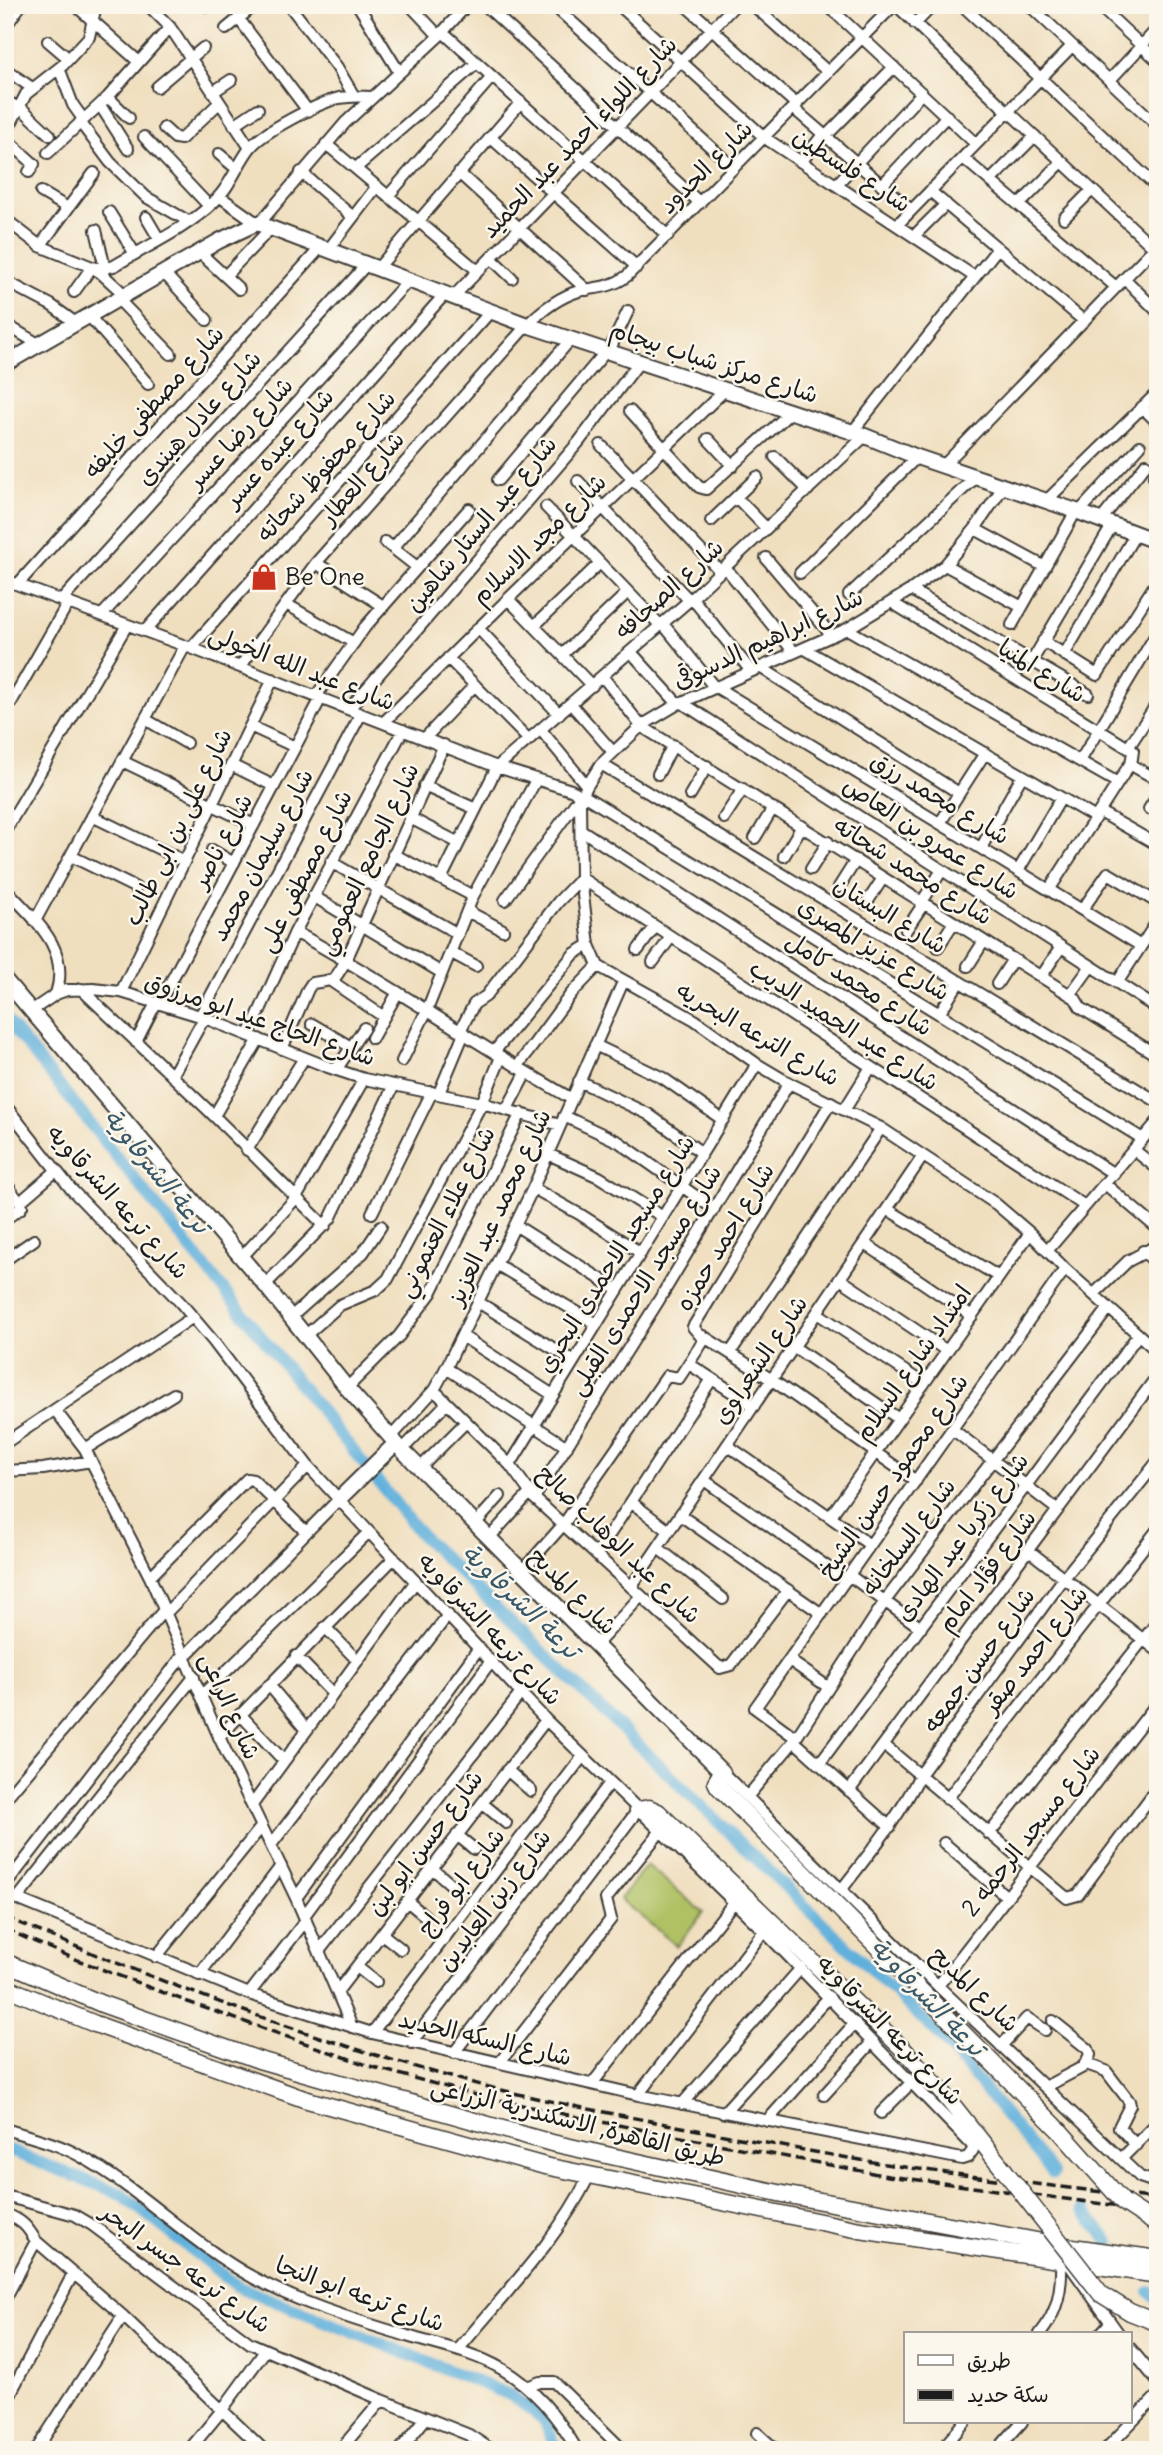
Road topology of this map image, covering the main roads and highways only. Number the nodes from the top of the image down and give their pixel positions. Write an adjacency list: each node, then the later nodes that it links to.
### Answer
1 (5, 364): 2 (main road, شارع مركز شباب بيجام)
2 (1148, 538)
3 (5, 980): 4 (main road, شارع المديح)
4 (396, 1443): 5 (main road); 6 (main road, شارع المديح)
5 (343, 1495)
6 (722, 1772): 10 (highway, bridge)
7 (638, 1810): 13 (highway, bridge)
8 (5, 1962): 11 (highway, طريق القاهرة, الاسكندرية الزراعى)
9 (5, 1987): 12 (highway, طريق القاهرة, الاسكندرية الزراعى)
10 (1158, 2225)
11 (1158, 2259)
12 (1158, 2274)
13 (1158, 2323)

